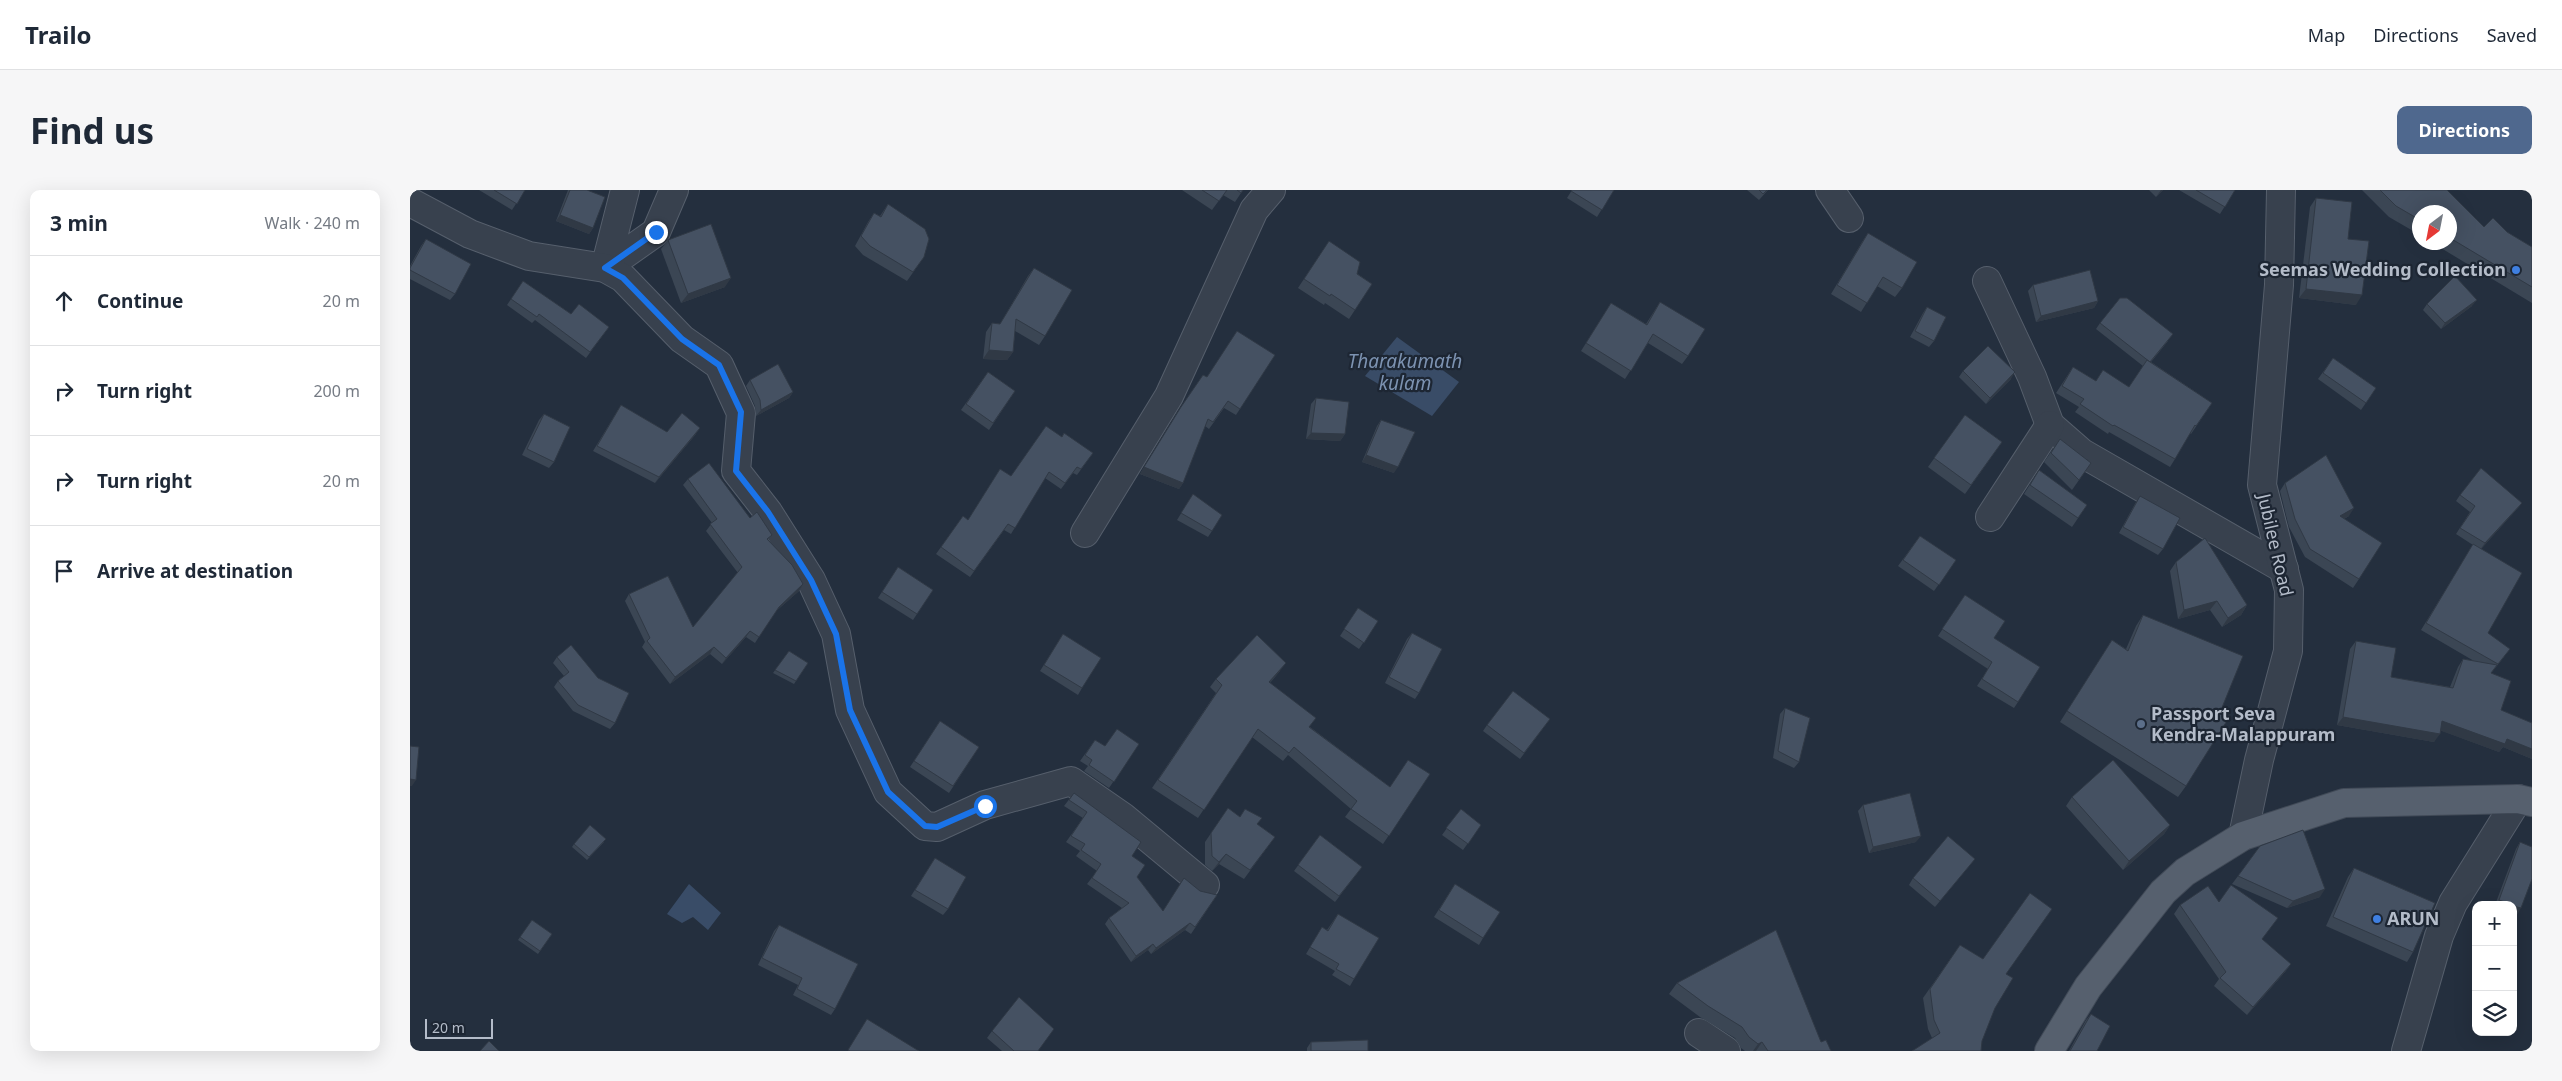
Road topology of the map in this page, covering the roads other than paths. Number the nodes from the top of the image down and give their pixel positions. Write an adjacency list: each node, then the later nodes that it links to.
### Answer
1 (625, 190): 8 (street)
2 (674, 190): 8 (street)
3 (1271, 190): 12 (street)
4 (1830, 190): 7 (street)
5 (2282, 190): 13 (street, Jubilee Road)
6 (410, 202): 8 (street)
7 (1849, 218)
8 (605, 268): 16 (street)
9 (1987, 280): 10 (street)
10 (2050, 425): 11 (street); 13 (street)
11 (1990, 517)
12 (1085, 533)
13 (2284, 569): 15 (street, Jubilee Road)
14 (2525, 800): 15 (main road); 20 (street)
15 (2243, 836): 19 (main road)
16 (1205, 885)
17 (1699, 1033): 18 (street)
18 (1726, 1051)
19 (2050, 1051)
20 (2406, 1051)

